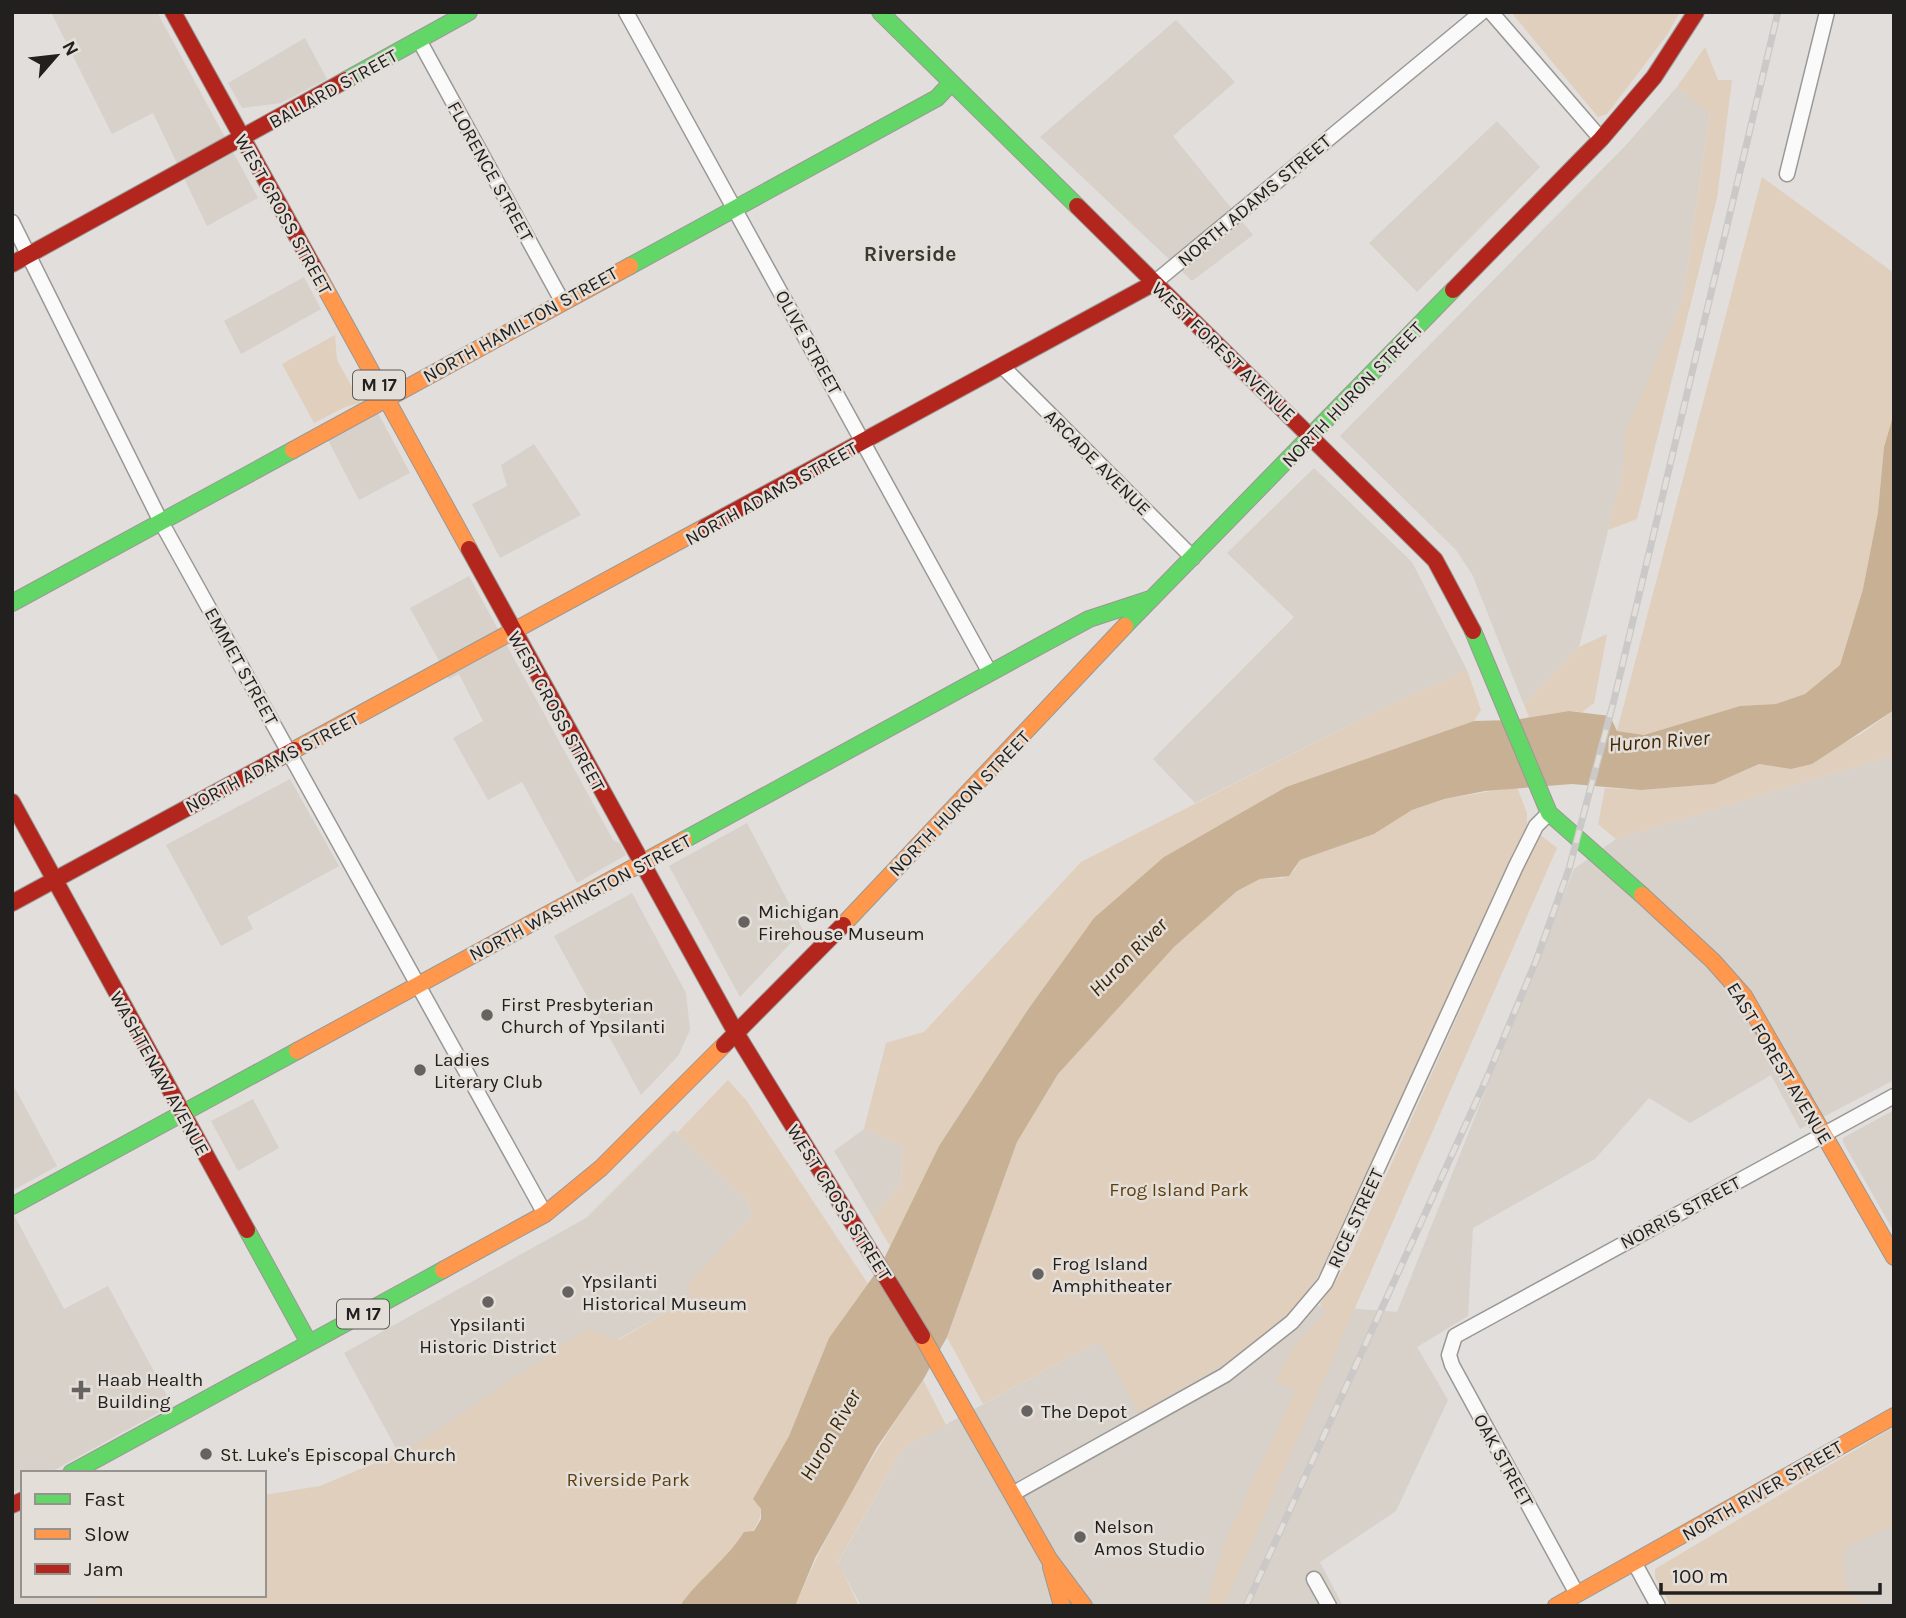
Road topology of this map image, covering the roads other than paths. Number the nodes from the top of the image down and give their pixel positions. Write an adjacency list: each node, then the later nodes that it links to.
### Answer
1 (173, 12): 11 (main road, WEST CROSS STREET / M 17)
2 (469, 12): 9 (main road, BALLARD STREET)
3 (626, 12): 14 (street, OLIVE STREET)
4 (880, 12): 10 (main road, WEST FOREST AVENUE)
5 (1482, 12): 18 (street, NORTH ADAMS STREET)
6 (1491, 12): 12 (street)
7 (1696, 12): 12 (main road, NORTH HURON STREET)
8 (1827, 12): 13 (street)
9 (419, 40): 11 (main road, BALLARD STREET); 19 (street, FLORENCE STREET)
10 (951, 83): 14 (main road, NORTH HAMILTON STREET); 18 (main road, WEST FOREST AVENUE)
11 (242, 138): 16 (main road, BALLARD STREET); 21 (main road, WEST CROSS STREET / M 17)
12 (1601, 139): 22 (main road, NORTH HURON STREET)
13 (1787, 174)
14 (734, 208): 19 (main road, NORTH HAMILTON STREET); 23 (street, OLIVE STREET)
15 (12, 222): 16 (street, EMMET STREET)
16 (28, 256): 17 (main road, BALLARD STREET); 24 (street, EMMET STREET)
17 (12, 264)
18 (1154, 283): 20 (main road, NORTH ADAMS STREET); 22 (main road, WEST FOREST AVENUE)
19 (562, 301): 21 (main road, NORTH HAMILTON STREET)
20 (1003, 367): 23 (main road, NORTH ADAMS STREET); 25 (street, ARCADE AVENUE)
21 (386, 398): 24 (main road, NORTH HAMILTON STREET); 28 (main road, WEST CROSS STREET / M 17)
22 (1310, 436): 25 (main road, NORTH HURON STREET); 32 (main road, WEST FOREST AVENUE)
23 (864, 442): 28 (main road, NORTH ADAMS STREET); 29 (street, OLIVE STREET)
24 (160, 520): 27 (main road, NORTH HAMILTON STREET); 30 (street, EMMET STREET)
25 (1193, 558): 26 (main road, NORTH HURON STREET)
26 (1151, 598): 29 (main road, NORTH WASHINGTON STREET); 37 (main road, NORTH HURON STREET)
27 (12, 603)
28 (514, 632): 30 (main road, NORTH ADAMS STREET); 33 (main road, WEST CROSS STREET / M 17)
29 (990, 673): 33 (main road, NORTH WASHINGTON STREET)
30 (290, 752): 34 (main road, NORTH ADAMS STREET); 36 (street, EMMET STREET)
31 (12, 803): 34 (main road, WASHTENAW AVENUE)
32 (1548, 809): 40 (main road, EAST FOREST AVENUE); 48 (street, RICE STREET)
33 (641, 864): 36 (main road, NORTH WASHINGTON STREET); 37 (main road, WEST CROSS STREET / M 17)
34 (55, 880): 35 (main road, NORTH ADAMS STREET); 39 (main road, WASHTENAW AVENUE)
35 (12, 903)
36 (418, 985): 39 (main road, NORTH WASHINGTON STREET); 42 (street, EMMET STREET)
37 (736, 1033): 42 (main road, NORTH HURON STREET / M 17); 48 (main road, WEST CROSS STREET)
38 (1894, 1096): 40 (street, NORRIS STREET)
39 (183, 1113): 41 (main road, NORTH WASHINGTON STREET); 45 (main road, WASHTENAW AVENUE)
40 (1824, 1135): 43 (main road, EAST FOREST AVENUE); 44 (street, NORRIS STREET)
41 (12, 1206)
42 (545, 1214): 45 (main road, NORTH HURON STREET / M 17)
43 (1894, 1257)
44 (1466, 1327): 52 (street, OAK STREET)
45 (309, 1343): 47 (main road, NORTH HURON STREET / M 17)
46 (1894, 1416): 50 (main road, NORTH RIVER STREET)
47 (75, 1471)
48 (1014, 1493): 49 (main road, WEST CROSS STREET)
49 (1049, 1559): 53 (main road); 54 (main road)
50 (1634, 1562): 52 (main road, NORTH RIVER STREET); 57 (street)
51 (1314, 1579): 55 (street)
52 (1577, 1594): 56 (main road, NORTH RIVER STREET)
53 (1062, 1606)
54 (1084, 1606)
55 (1329, 1606)
56 (1556, 1606)
57 (1658, 1606)

